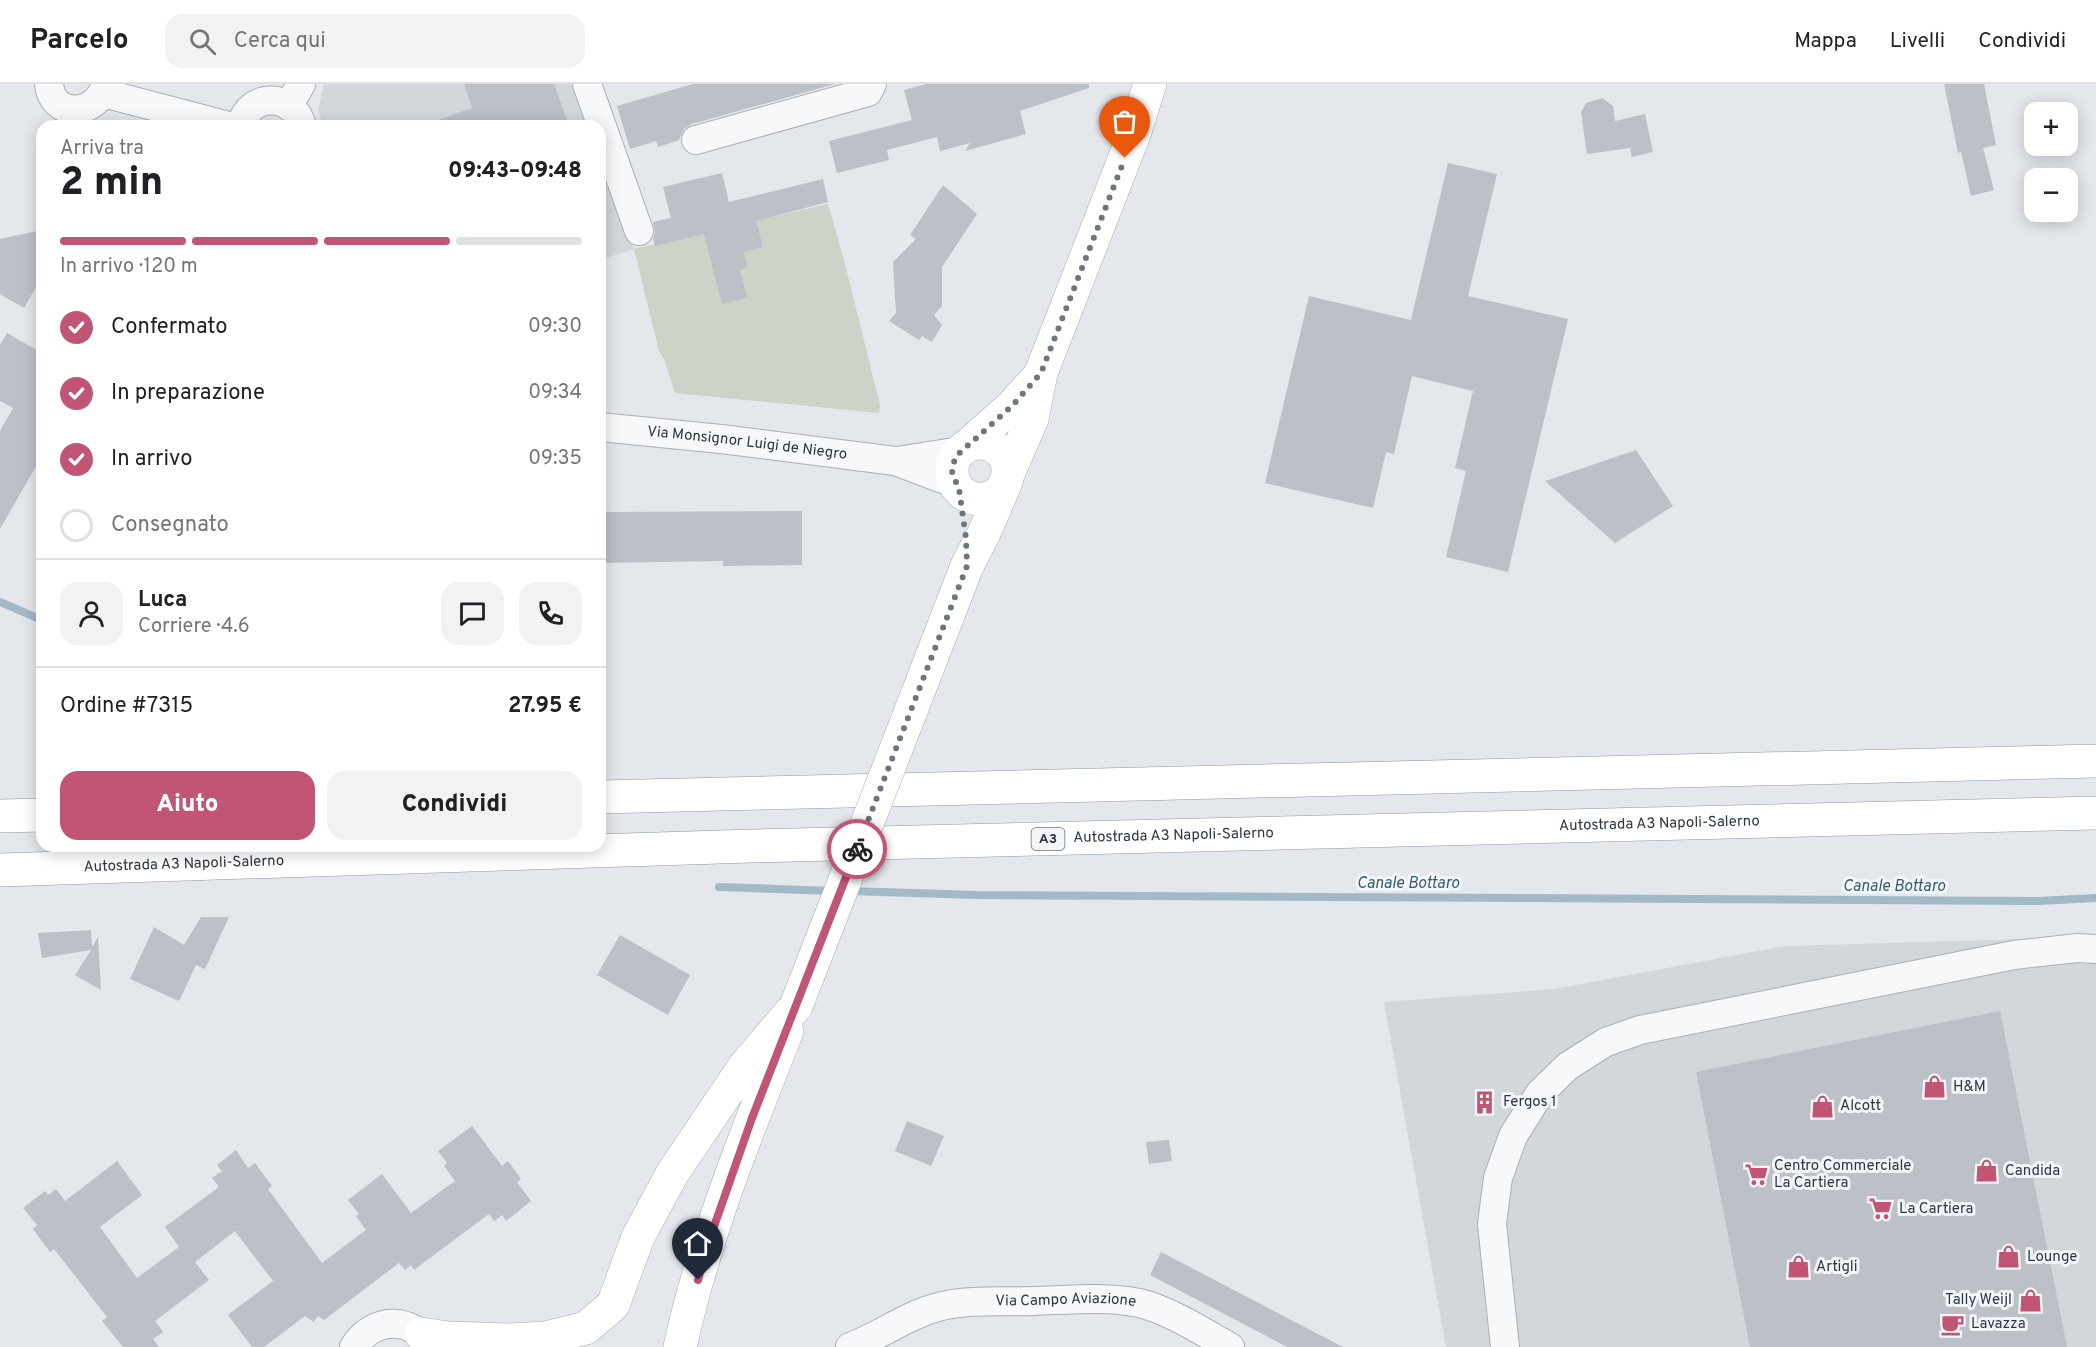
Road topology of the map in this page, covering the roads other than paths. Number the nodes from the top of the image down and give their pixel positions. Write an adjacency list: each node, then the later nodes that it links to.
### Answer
1 (49, 84): 5 (street)
2 (587, 84): 9 (street)
3 (872, 84): 11 (street)
4 (1150, 84): 13 (main road)
5 (104, 88): 7 (street)
6 (297, 105): 8 (street)
7 (209, 120)
8 (244, 120)
9 (600, 120)
10 (606, 138): 12 (street)
11 (696, 140)
12 (639, 231)
13 (1041, 373): 15 (main road); 17 (main road)
14 (606, 428): 16 (street, Via Monsignor Luigi de Niegro)
15 (964, 448): 16 (street); 17 (main road); 18 (main road)
16 (895, 461): 18 (street)
17 (1007, 478): 18 (main road); 19 (main road)
18 (957, 487): 19 (main road)
19 (967, 566): 29 (main road, bridge)
20 (2096, 761): 21 (main road)
21 (606, 797)
22 (2096, 813): 25 (main road, Autostrada A3 Napoli-Salerno / A3)
23 (36, 815): 24 (main road)
24 (0, 816)
25 (606, 851)
26 (564, 852): 27 (main road, Autostrada A3 Napoli-Salerno / A3)
27 (0, 870)
28 (2096, 949): 36 (street)
29 (796, 1006): 31 (main road); 33 (main road)
30 (892, 1337): 34 (street, Via Campo Aviazione); 35 (street, Via Campo Aviazione)
31 (426, 1341): 32 (street)
32 (352, 1344)
33 (681, 1345)
34 (850, 1347)
35 (1230, 1347)
36 (1505, 1347)

